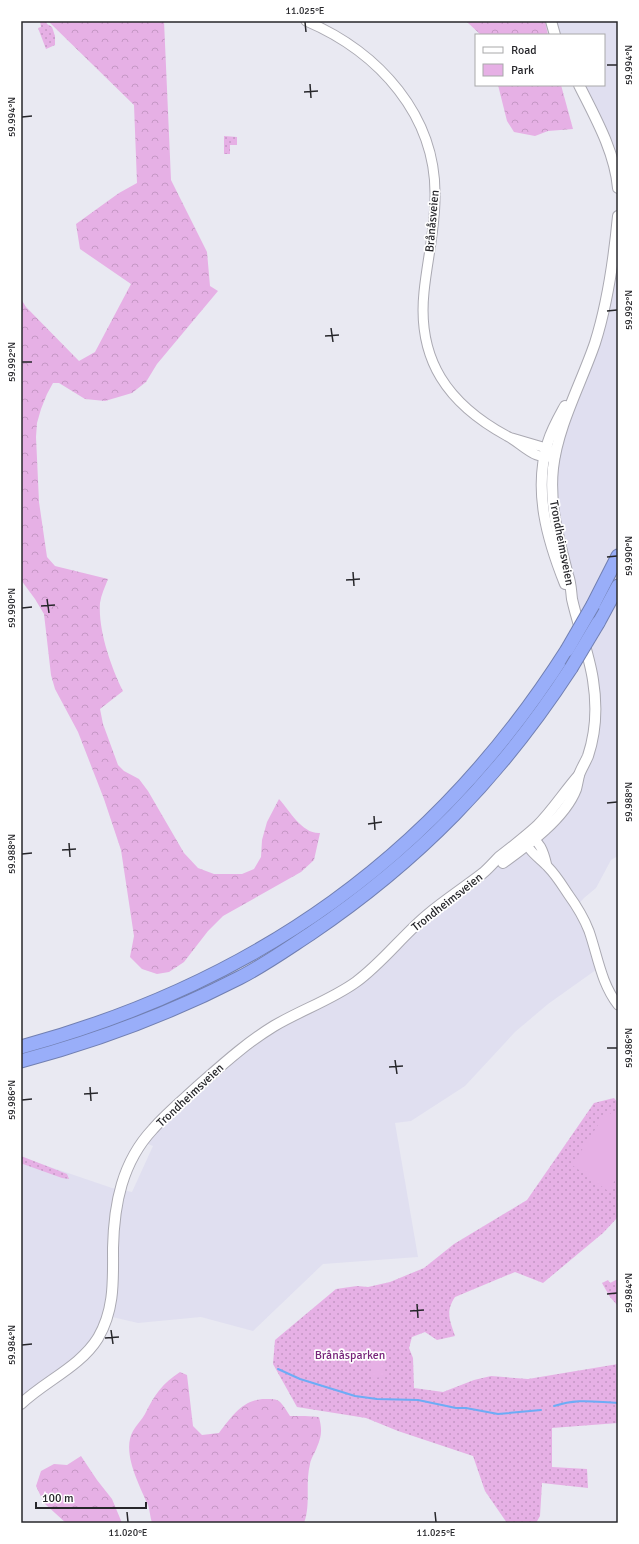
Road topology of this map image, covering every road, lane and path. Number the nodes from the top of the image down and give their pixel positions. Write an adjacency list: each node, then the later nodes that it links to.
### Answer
1 (306, 21): 8 (street, Brånåsveien)
2 (551, 21): 3 (main road)
3 (555, 34)
4 (579, 86): 5 (main road)
5 (618, 188)
6 (618, 216): 7 (main road, Trondheimsveien)
7 (574, 395): 8 (main road, Trondheimsveien); 9 (main road, Trondheimsveien)
8 (545, 453): 9 (street, Brånåsveien); 12 (main road, Trondheimsveien)
9 (555, 456): 12 (main road, Trondheimsveien)
10 (618, 556): 15 (highway, bridge)
11 (618, 586): 16 (highway, bridge)
12 (572, 599): 13 (main road, Trondheimsveien)
13 (529, 840): 14 (street); 17 (main road, Trondheimsveien)
14 (618, 1005)
15 (21, 1047)
16 (21, 1061)
17 (21, 1404)

